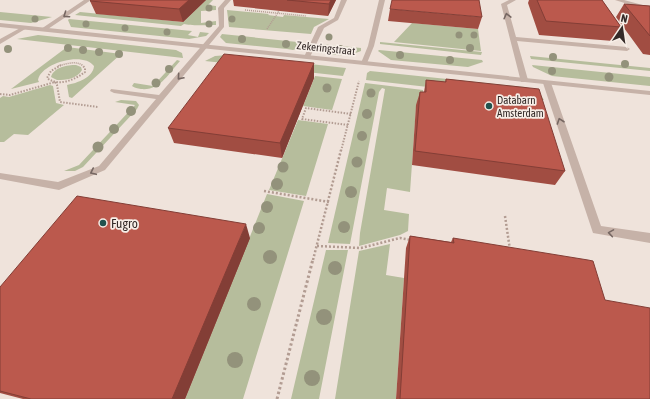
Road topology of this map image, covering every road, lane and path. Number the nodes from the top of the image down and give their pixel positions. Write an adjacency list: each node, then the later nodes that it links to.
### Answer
1 (88, 0): 14 (street, one-way to 14)
2 (228, 0): 7 (street)
3 (344, 0): 10 (street)
4 (382, 0): 20 (street)
5 (513, 0): 15 (street, one-way to 5)
6 (618, 0): 8 (street)
7 (221, 8): 9 (path); 17 (street)
8 (650, 9)
9 (278, 12): 10 (path); 13 (path)
10 (336, 18): 19 (street)
11 (0, 25): 12 (street, Zekeringstraat)
12 (24, 28): 14 (street, Zekeringstraat); 16 (street)
13 (267, 29)
14 (43, 30): 17 (street, Zekeringstraat)
15 (513, 39): 18 (street); 21 (street)
16 (0, 42)
17 (205, 46): 19 (street, Zekeringstraat); 27 (street, one-way to 27)
18 (627, 49)
19 (307, 57): 20 (street, Zekeringstraat)
20 (364, 63): 21 (street, Zekeringstraat); 29 (path)
21 (524, 80): 23 (street, Zekeringstraat)
22 (54, 82): 22 (path); 26 (path); 28 (path)
23 (547, 83): 25 (street, Zekeringstraat); 35 (street, one-way to 23)
24 (114, 91): 27 (street)
25 (650, 93)
26 (0, 94)
27 (162, 98): 31 (street, one-way to 31)
28 (98, 107)
29 (351, 114): 30 (path); 30 (path)
30 (348, 125): 33 (path)
31 (0, 176)
32 (264, 191): 33 (path)
33 (329, 202): 37 (path)
34 (505, 216): 38 (path)
35 (650, 238)
36 (415, 240): 37 (path)
37 (317, 246): 39 (path)
38 (511, 256)
39 (277, 399)

